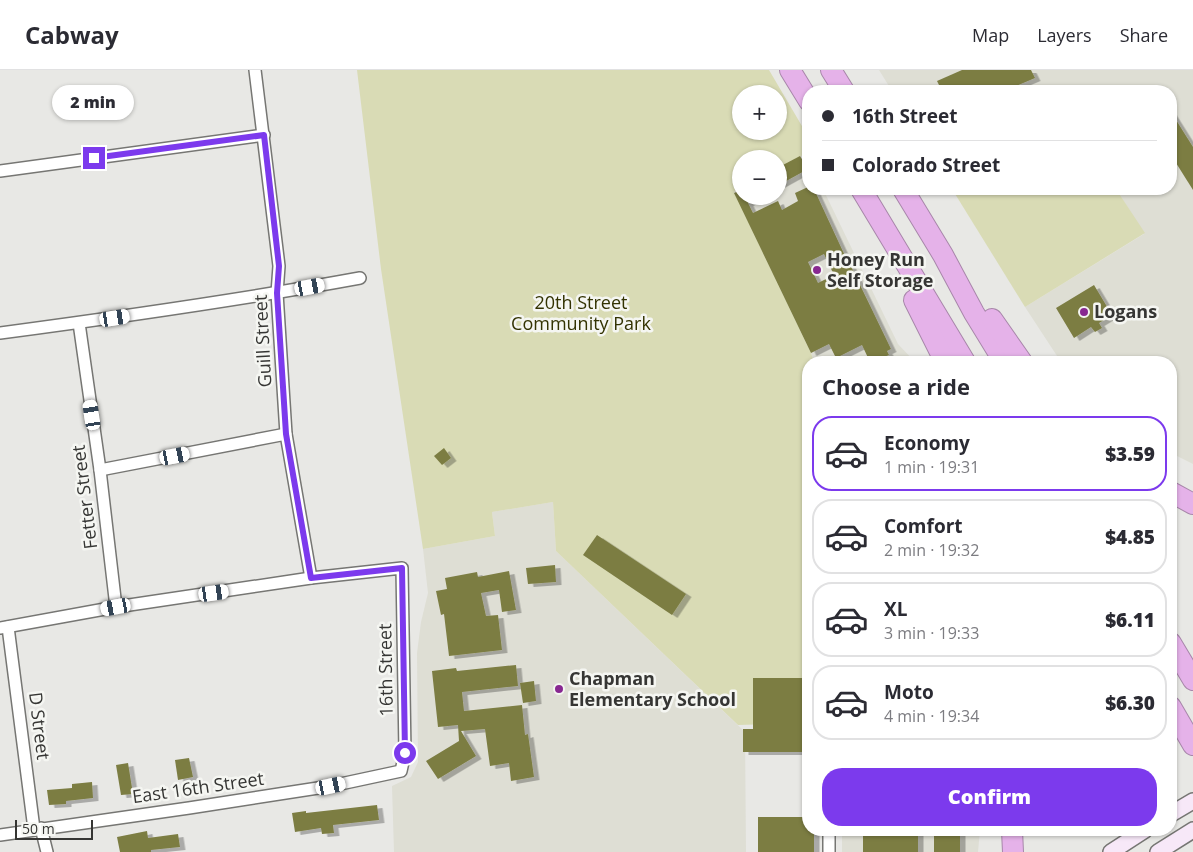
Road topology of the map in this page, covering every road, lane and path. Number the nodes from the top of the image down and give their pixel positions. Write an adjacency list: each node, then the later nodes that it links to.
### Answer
1 (255, 70): 6 (street, Guill Street)
2 (790, 70): 5 (highway)
3 (831, 70): 4 (highway)
4 (840, 85)
5 (802, 90)
6 (264, 135): 7 (street); 13 (street, Guill Street)
7 (0, 171)
8 (865, 195): 10 (highway)
9 (907, 195): 11 (highway)
10 (889, 236): 16 (highway); 17 (highway)
11 (943, 255): 18 (highway); 19 (highway)
12 (360, 278): 13 (street)
13 (277, 293): 14 (street); 20 (street, Guill Street)
14 (79, 323): 15 (street); 21 (street, Fetter Street)
15 (0, 333)
16 (942, 356)
17 (961, 356)
18 (1000, 356)
19 (1018, 356)
20 (286, 434): 21 (street); 24 (street, Guill Street)
21 (100, 470): 25 (street, Fetter Street)
22 (1177, 495): 23 (highway)
23 (1193, 504)
24 (311, 578): 25 (street); 31 (street, 16th Street)
25 (116, 607): 26 (street)
26 (4, 628): 34 (street, D Street)
27 (1177, 653): 28 (highway)
28 (1193, 680)
29 (1177, 717): 30 (highway)
30 (1193, 745)
31 (401, 771): 34 (street, East 16th Street)
32 (1191, 802): 33 (street)
33 (1177, 810)
34 (38, 829): 36 (street, East 16th Street); 40 (street, D Street)
35 (1193, 830): 44 (street)
36 (0, 835)
37 (829, 836): 41 (street)
38 (1012, 836): 42 (highway)
39 (1136, 836): 43 (street)
40 (46, 852)
41 (829, 852)
42 (1012, 852)
43 (1111, 852)
44 (1158, 852)

